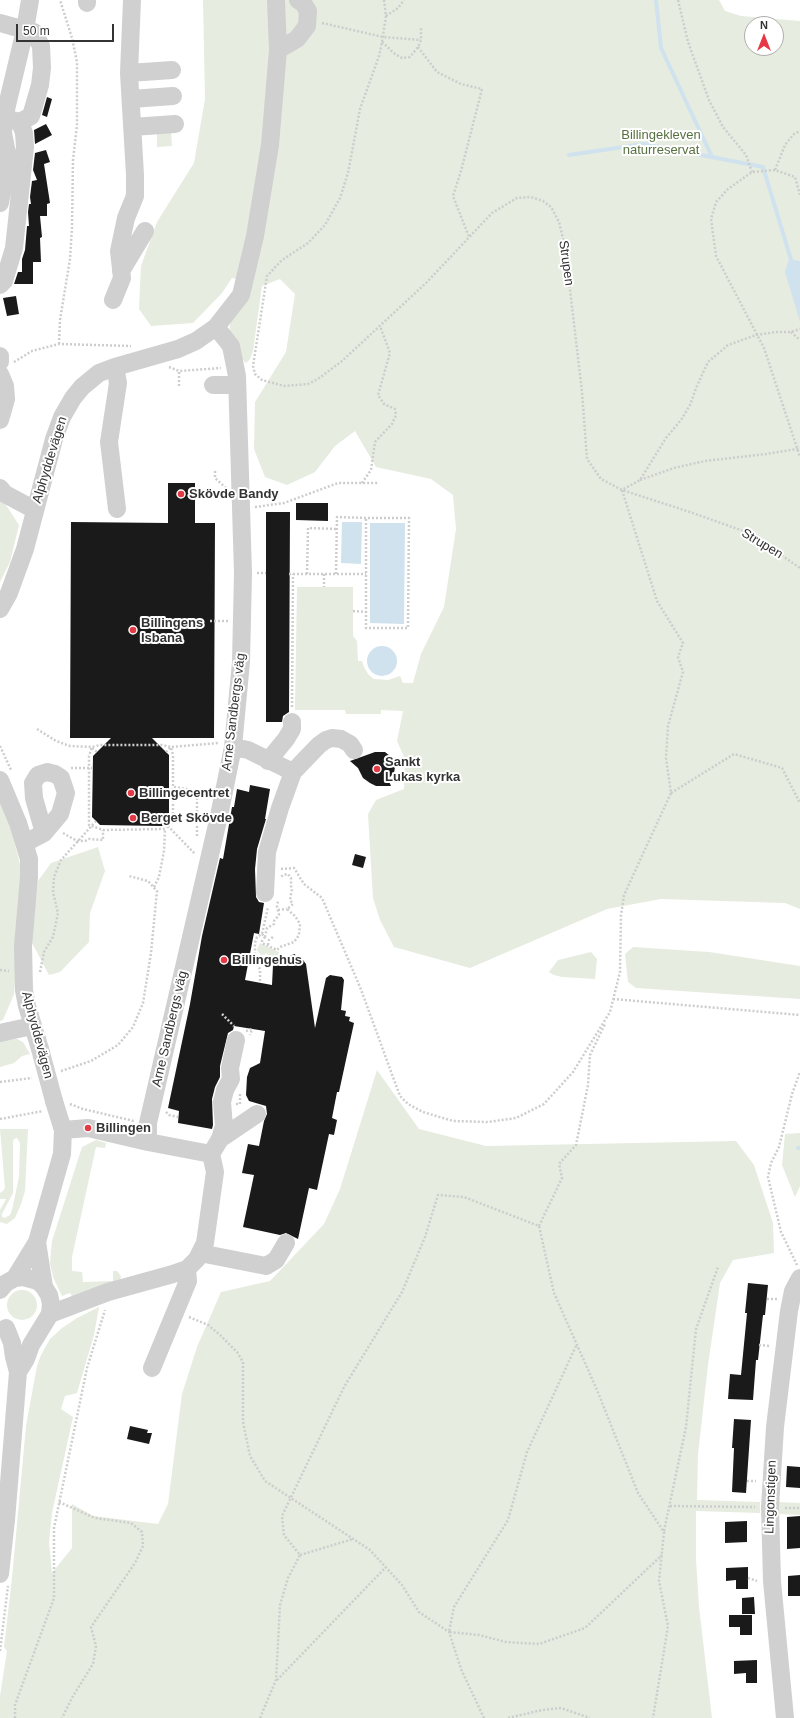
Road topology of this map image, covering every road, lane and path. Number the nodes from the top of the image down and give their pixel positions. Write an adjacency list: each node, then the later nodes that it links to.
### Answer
1 (30, 0): 13 (street)
2 (60, 0): 42 (path)
3 (132, 0): 20 (street)
4 (276, 0): 18 (street, Alphyddevägen)
5 (298, 0): 10 (street)
6 (384, 0): 9 (path)
7 (404, 0): 9 (path)
8 (678, 0): 28 (path)
9 (386, 16): 14 (path)
10 (308, 20): 14 (path); 18 (street)
11 (0, 23): 13 (street)
12 (421, 27): 15 (path)
13 (25, 30): 24 (street); 24 (street)
14 (383, 37): 15 (path); 16 (path)
15 (421, 40): 17 (path)
16 (382, 42): 17 (path); 46 (path)
17 (418, 47): 32 (path)
18 (278, 50): 37 (street, Alphyddevägen)
19 (172, 70): 20 (street)
20 (129, 73): 22 (street)
21 (173, 96): 22 (street)
22 (130, 99): 25 (street)
23 (175, 124): 25 (street)
24 (7, 126): 30 (street); 34 (street)
25 (132, 127): 33 (street)
26 (800, 131): 27 (path)
27 (775, 170): 28 (path); 29 (path)
28 (752, 172): 40 (path)
29 (800, 195)
30 (0, 203)
31 (145, 231): 33 (street)
32 (469, 237): 36 (path, Strupen); 60 (path, Strupen)
33 (121, 271): 35 (street)
34 (0, 285)
35 (113, 300)
36 (380, 326): 46 (path, Strupen); 57 (path)
37 (216, 327): 44 (street, Alphyddevägen); 46 (street, Arne Sandbergs väg)
38 (800, 329): 39 (path)
39 (791, 332): 40 (path); 41 (path)
40 (756, 335): 53 (path); 56 (path)
41 (800, 340)
42 (59, 344): 43 (path); 45 (path)
43 (133, 346)
44 (158, 355): 47 (street, Alphyddevägen); 48 (path)
45 (3, 364): 52 (street)
46 (245, 366): 48 (path); 51 (street, Arne Sandbergs väg)
47 (115, 367): 63 (street); 64 (street, Alphyddevägen)
48 (179, 371): 50 (path)
49 (213, 385): 51 (street)
50 (179, 386)
51 (237, 386): 62 (street, Arne Sandbergs väg)
52 (0, 420)
53 (799, 448): 54 (path); 56 (path)
54 (800, 457)
55 (215, 471): 61 (path)
56 (640, 480): 60 (path)
57 (362, 483): 58 (path); 62 (path)
58 (379, 483)
59 (0, 488): 64 (street)
60 (622, 490): 67 (path, Strupen); 92 (path)
61 (231, 492)
62 (241, 508): 80 (street, Arne Sandbergs väg)
63 (117, 509)
64 (35, 510): 73 (street, Alphyddevägen)
65 (366, 518): 66 (path); 71 (path); 75 (path)
66 (337, 529): 68 (path); 70 (path)
67 (800, 568)
68 (307, 574): 69 (path); 78 (path)
69 (324, 574): 70 (path); 72 (path)
70 (336, 574): 71 (path)
71 (366, 574): 75 (path)
72 (324, 587)
73 (0, 609)
74 (353, 611): 75 (path)
75 (366, 612)
76 (210, 621): 77 (path)
77 (230, 621)
78 (292, 722): 86 (street)
79 (37, 729): 81 (path)
80 (228, 745): 82 (path); 86 (street); 133 (street, Arne Sandbergs väg)
81 (92, 747): 82 (path); 84 (path); 99 (path)
82 (171, 747): 85 (path); 91 (path)
83 (354, 750): 89 (street)
84 (97, 752)
85 (166, 752)
86 (268, 760): 89 (street)
87 (63, 768): 88 (path)
88 (92, 768)
89 (293, 772): 110 (street)
90 (0, 780): 102 (street, Alphyddevägen)
91 (174, 787): 98 (path); 103 (path)
92 (671, 793): 93 (path); 119 (path)
93 (800, 804)
94 (96, 821): 96 (path)
95 (165, 822): 97 (path)
96 (93, 825): 97 (path); 101 (path)
97 (168, 826): 104 (path)
98 (165, 829): 99 (path); 109 (path)
99 (103, 830): 101 (path)
100 (44, 833): 102 (street)
101 (77, 841): 117 (path)
102 (25, 843): 123 (street, Alphyddevägen)
103 (197, 843)
104 (192, 850)
105 (198, 850): 106 (path)
106 (198, 857)
107 (279, 869): 120 (path)
108 (129, 876): 109 (path)
109 (154, 887): 127 (path)
110 (273, 890): 111 (path); 112 (path); 113 (path)
111 (287, 909): 112 (path); 116 (path)
112 (278, 910): 114 (path)
113 (262, 934): 114 (path); 118 (path)
114 (265, 937): 116 (path)
115 (273, 937): 116 (path)
116 (268, 945)
117 (40, 973)
118 (260, 981)
119 (613, 999): 120 (path); 122 (path)
120 (610, 1012): 138 (path)
121 (222, 1014): 125 (path)
122 (800, 1015)
123 (32, 1026): 124 (street); 130 (street, Alphyddevägen, bridge)
124 (0, 1033)
125 (236, 1034): 135 (street)
126 (800, 1072): 144 (path)
127 (53, 1073)
128 (38, 1077): 129 (path)
129 (0, 1082)
130 (56, 1105): 132 (path); 133 (path); 134 (street, Alphyddevägen)
131 (257, 1114): 135 (street)
132 (0, 1118)
133 (148, 1123): 136 (street, Arne Sandbergs väg)
134 (63, 1130): 136 (street); 139 (street, Alphyddevägen)
135 (220, 1139): 137 (street)
136 (148, 1142): 137 (street)
137 (211, 1154): 141 (street)
138 (540, 1226): 152 (path); 155 (path)
139 (37, 1242): 145 (street, Alphyddevägen); 146 (street, Alphyddevägen)
140 (286, 1243): 141 (street)
141 (200, 1253): 143 (street)
142 (718, 1267): 157 (path)
143 (187, 1268): 149 (street); 150 (street)
144 (799, 1273): 177 (street, Lingonstigen)
145 (16, 1278): 146 (street); 147 (street)
146 (44, 1286): 150 (street, Alphyddevägen)
147 (0, 1290)
148 (106, 1307): 156 (path)
149 (176, 1311): 153 (street); 155 (path)
150 (47, 1319): 151 (street); 154 (street)
151 (3, 1324): 154 (street)
152 (576, 1345): 161 (path); 167 (path)
153 (152, 1368)
154 (18, 1372): 166 (street)
155 (291, 1496): 162 (path); 163 (path)
156 (59, 1502): 170 (path); 171 (path)
157 (670, 1506): 158 (path); 161 (path)
158 (762, 1507)
159 (784, 1508): 160 (path)
160 (800, 1508)
161 (664, 1532): 164 (path)
162 (353, 1539): 163 (path); 165 (path)
163 (300, 1554): 169 (path)
164 (662, 1555): 167 (path); 176 (path)
165 (386, 1567): 167 (path); 169 (path)
166 (4, 1578): 168 (path)
167 (449, 1632): 173 (path)
168 (0, 1651)
169 (276, 1680): 172 (path)
170 (15, 1718)
171 (62, 1718)
172 (260, 1718)
173 (484, 1718)
174 (508, 1718): 175 (path)
175 (590, 1718)
176 (653, 1718)
177 (785, 1718)

